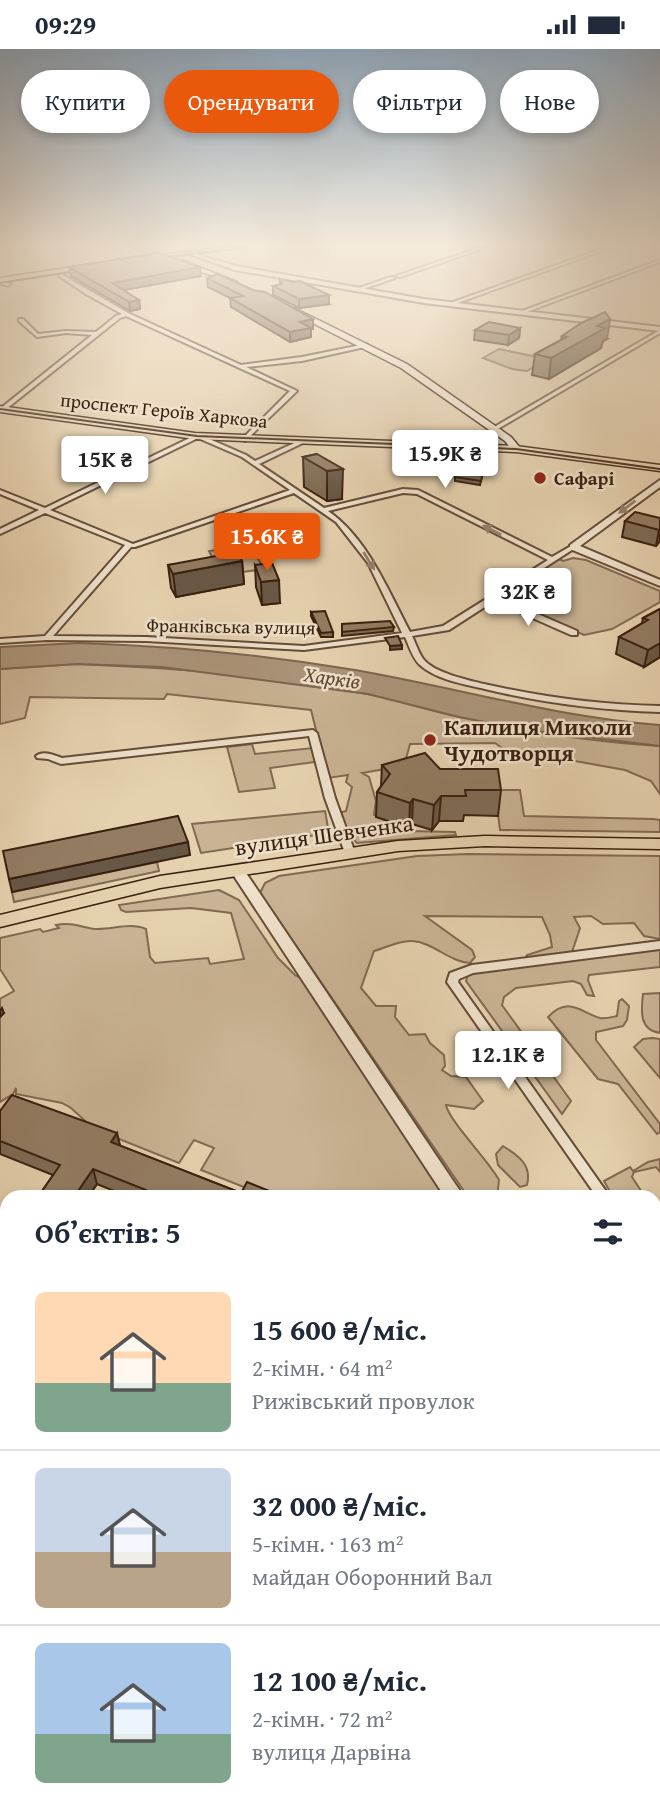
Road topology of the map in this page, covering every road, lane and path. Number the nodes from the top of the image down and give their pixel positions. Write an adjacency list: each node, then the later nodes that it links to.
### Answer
1 (31, 329): 6 (street)
2 (103, 329): 6 (street)
3 (160, 329): 8 (street)
4 (334, 329): 7 (main road)
5 (660, 330): 10 (street)
6 (98, 334): 9 (street)
7 (366, 345): 8 (street); 10 (main road)
8 (242, 366): 12 (street)
9 (3, 409): 11 (main road, проспект Героїв Харкова)
10 (494, 429): 14 (main road)
11 (198, 436): 12 (main road, проспект Героїв Харкова); 15 (street); 20 (street)
12 (245, 439): 13 (main road, проспект Героїв Харкова)
13 (303, 441): 14 (main road, проспект Героїв Харкова); 15 (street)
14 (516, 449): 16 (main road, проспект Героїв Харкова)
15 (254, 464): 18 (street)
16 (660, 468)
17 (660, 483): 24 (street, one-way to 24)
18 (294, 491): 21 (street); 23 (street)
19 (0, 492): 20 (street)
20 (45, 510): 22 (street); 23 (street)
21 (324, 510): 25 (street, one-way to 21); 29 (street, one-way to 29)
22 (0, 532)
23 (129, 545): 30 (street)
24 (573, 547): 25 (street, Франківська вулиця); 26 (street)
25 (553, 561): 27 (street, Франківська вулиця)
26 (660, 583)
27 (494, 598): 28 (street); 29 (street, Франківська вулиця)
28 (573, 632)
29 (405, 634): 30 (street, Франківська вулиця); 32 (street)
30 (47, 638): 31 (street, Франківська вулиця)
31 (0, 641)
32 (660, 709)
33 (40, 756): 35 (street)
34 (660, 844): 35 (main road, вулиця Шевченка)
35 (350, 853): 36 (main road, вулиця Шевченка)
36 (237, 870): 37 (main road, вулиця Шевченка); 39 (street)
37 (0, 921)
38 (660, 945): 40 (street)
39 (450, 1190)
40 (599, 1190)

